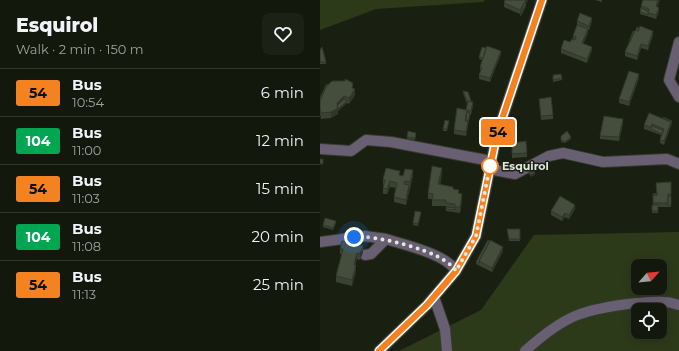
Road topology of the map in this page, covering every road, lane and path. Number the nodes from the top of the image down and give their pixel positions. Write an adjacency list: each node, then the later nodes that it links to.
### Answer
1 (542, 0): 6 (street)
2 (679, 42): 3 (street)
3 (679, 97)
4 (320, 149): 6 (street)
5 (679, 164): 6 (street)
6 (490, 165): 10 (street)
7 (386, 238): 8 (street); 9 (street); 10 (street)
8 (320, 242)
9 (365, 255)
10 (456, 271): 11 (street)
11 (434, 297): 13 (street); 14 (street)
12 (679, 305): 15 (street)
13 (379, 351)
14 (447, 351)
15 (525, 351)

